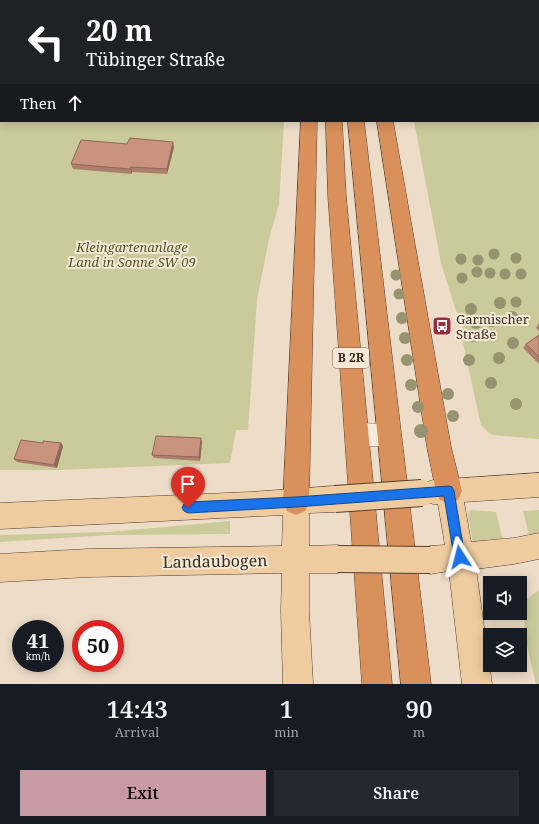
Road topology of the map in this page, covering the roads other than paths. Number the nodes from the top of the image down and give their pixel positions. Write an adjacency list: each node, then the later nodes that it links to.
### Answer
1 (309, 122): 9 (highway)
2 (334, 122): 5 (highway, B 2R)
3 (356, 122): 6 (highway, B 2R)
4 (385, 122): 8 (highway)
5 (358, 434): 6 (lane); 16 (highway, B 2R)
6 (389, 435): 17 (highway, B 2R)
7 (539, 485): 8 (main road)
8 (449, 491): 9 (main road, bridge); 12 (main road)
9 (296, 502): 10 (main road); 13 (main road)
10 (0, 516)
11 (539, 546): 12 (main road, Landaubogen)
12 (460, 557): 13 (main road, Landaubogen, bridge); 18 (main road)
13 (296, 559): 14 (main road, Landaubogen); 15 (main road)
14 (0, 568)
15 (298, 684)
16 (377, 684)
17 (416, 684)
18 (477, 684)

